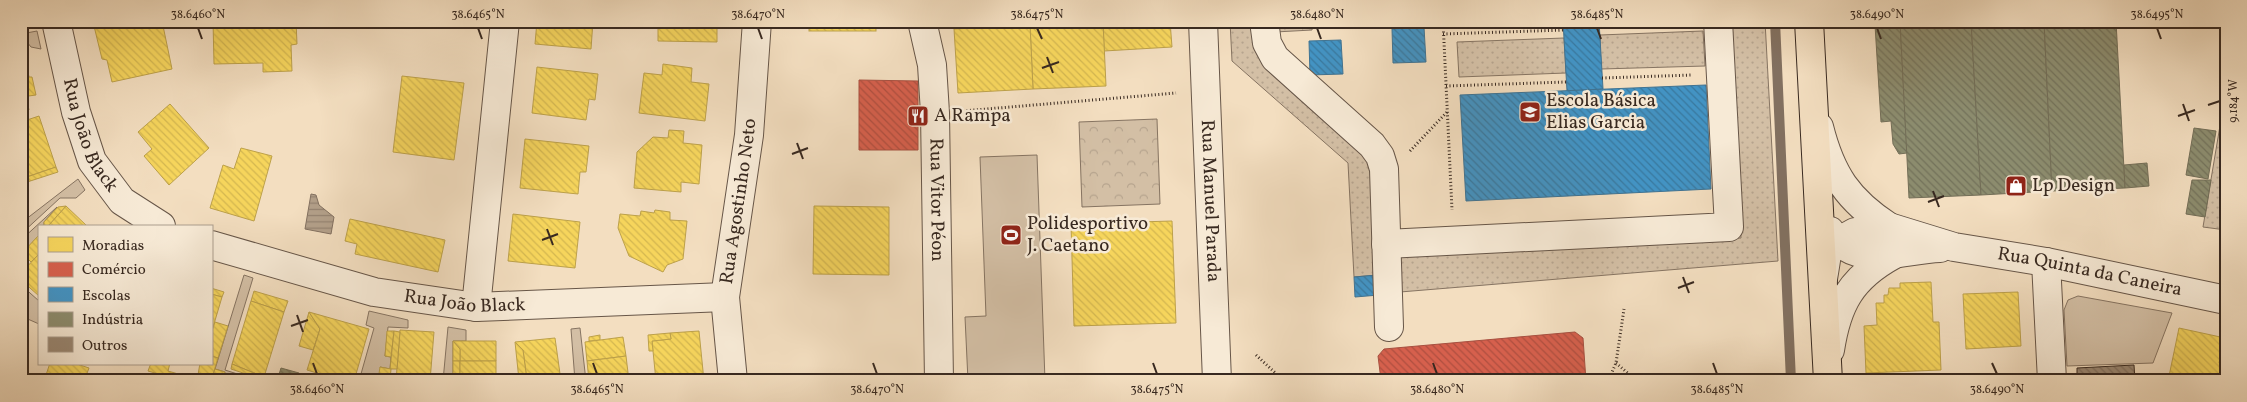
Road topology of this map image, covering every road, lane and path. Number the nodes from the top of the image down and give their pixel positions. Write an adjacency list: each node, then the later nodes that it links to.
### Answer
1 (56, 21): 23 (street, Rua João Black)
2 (505, 21): 35 (street)
3 (757, 21): 33 (street, Rua Agostinho Neto)
4 (922, 21): 42 (street, Rua Vitor Péon)
5 (1203, 21): 18 (street, Rua Manuel Parada)
6 (1264, 21): 21 (street)
7 (1443, 21): 12 (path)
8 (1809, 21): 15 (main road)
9 (1707, 22): 10 (path); 13 (street)
10 (1600, 27)
11 (1564, 30): 12 (path)
12 (1443, 34): 17 (path)
13 (1721, 74): 14 (path); 25 (street)
14 (1602, 78)
15 (1812, 81): 22 (main road); 24 (street, Rua Quinta da Caneira)
16 (1566, 82): 17 (path)
17 (1446, 86): 20 (path)
18 (1206, 90): 19 (path); 43 (street, Rua Manuel Parada)
19 (972, 110)
20 (1447, 111): 21 (path); 25 (path)
21 (1384, 179): 27 (street)
22 (1819, 195): 26 (street); 32 (main road)
23 (159, 225)
24 (1889, 227): 26 (street, Rua Quinta da Caneira); 29 (street, Rua Quinta da Caneira)
25 (1454, 241): 27 (street)
26 (1837, 242): 30 (street, Rua Quinta da Caneira); 32 (street)
27 (1386, 244): 37 (street)
28 (212, 245): 35 (street, Rua João Black)
29 (1954, 247): 30 (street, Rua Quinta da Caneira); 31 (street, Rua Quinta da Caneira)
30 (1893, 255): 40 (street, Rua Quinta da Caneira)
31 (2046, 262): 34 (street, Rua Quinta da Caneira); 47 (street)
32 (1823, 283): 40 (main road)
33 (725, 297): 35 (street, Rua João Black); 41 (street, Rua Agostinho Neto)
34 (2226, 300)
35 (476, 307)
36 (1624, 309): 39 (path)
37 (1389, 327)
38 (1256, 355): 44 (path)
39 (1616, 363): 45 (path); 46 (path)
40 (1827, 374)
41 (733, 381)
42 (939, 381)
43 (1217, 381)
44 (1284, 381)
45 (1608, 381)
46 (1637, 381)
47 (2052, 381)

